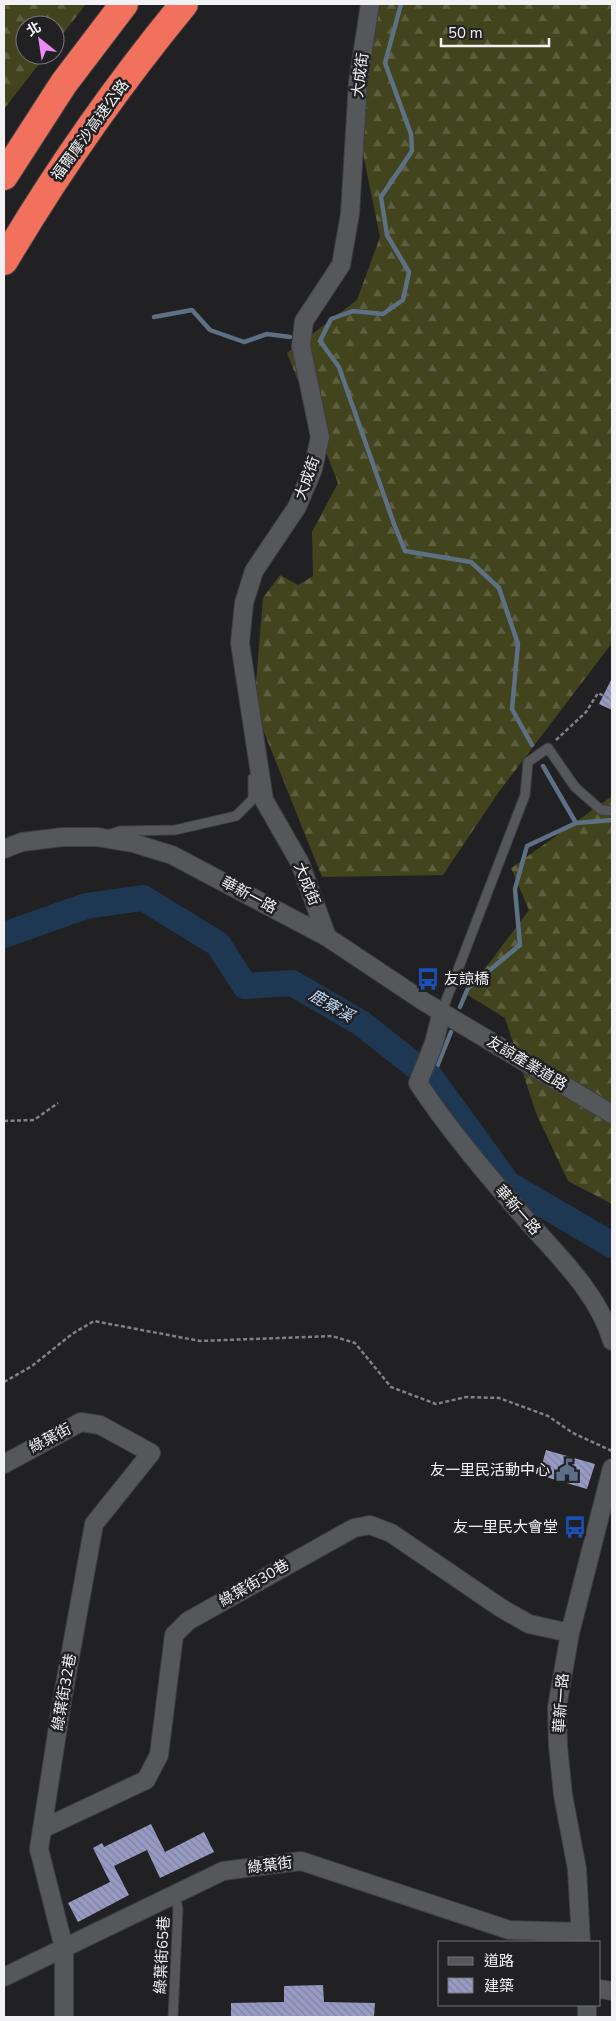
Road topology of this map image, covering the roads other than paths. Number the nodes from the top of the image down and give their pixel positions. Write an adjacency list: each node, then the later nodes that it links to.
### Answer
1 (124, 4): 4 (highway)
2 (184, 4): 5 (highway, 福爾摩沙高速公路)
3 (370, 4): 6 (street, 大成街)
4 (4, 176)
5 (4, 261)
6 (253, 722): 8 (lane); 10 (street, 大成街)
7 (612, 811): 11 (lane)
8 (97, 837): 9 (street, 華新一路); 10 (street, 華新一路)
9 (4, 849)
10 (327, 937): 11 (street, 華新一路)
11 (442, 1011): 12 (street, 友諒產業道路); 13 (street, 華新一路)
12 (612, 1114)
13 (612, 1341)
14 (152, 1454): 15 (street, 綠葉街); 18 (street, 綠葉街32巷)
15 (4, 1464)
16 (612, 1468): 17 (street, 華新一路)
17 (570, 1633): 18 (street, 綠葉街30巷); 20 (street, 華新一路)
18 (42, 1830): 21 (street, 綠葉街32巷)
19 (175, 1895): 20 (street, 綠葉街); 21 (street, 綠葉街); 24 (lane, 綠葉街65巷)
20 (581, 1937)
21 (64, 1948): 22 (street, 綠葉街); 23 (street, 綠葉街32巷)
22 (4, 1977)
23 (64, 2017)
24 (172, 2017)

